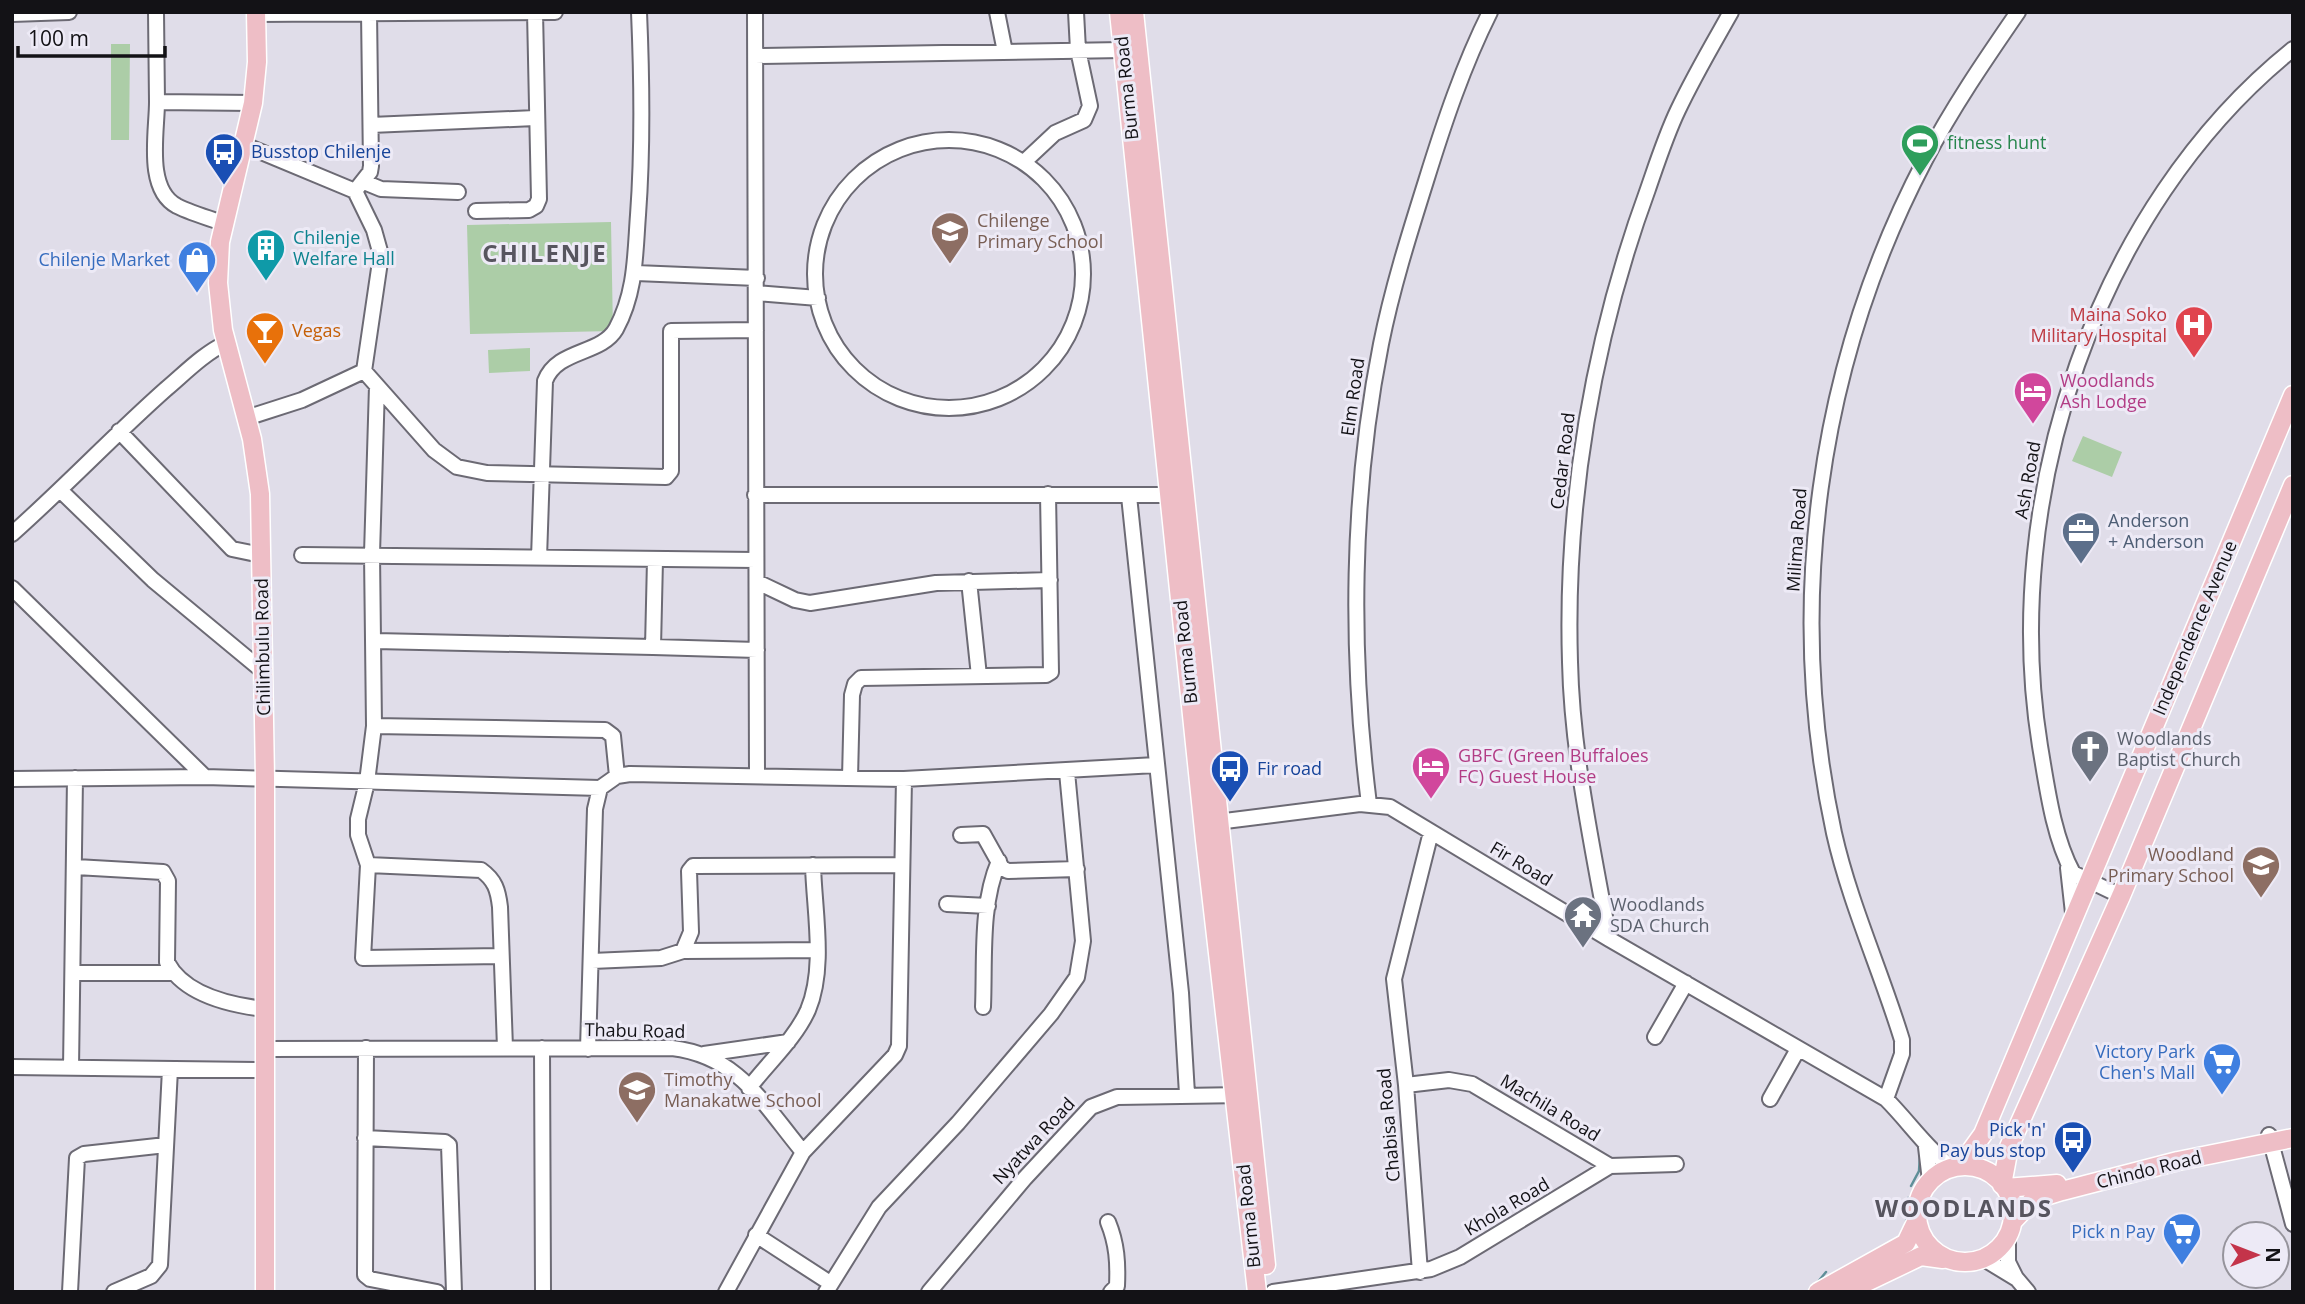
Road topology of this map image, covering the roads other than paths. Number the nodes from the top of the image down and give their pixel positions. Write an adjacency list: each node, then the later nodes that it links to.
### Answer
1 (69, 12): 15 (street)
2 (156, 12): 22 (street)
3 (555, 12): 14 (street)
4 (639, 12): 32 (street)
5 (755, 12): 21 (street)
6 (997, 12): 20 (street)
7 (1076, 12): 18 (street)
8 (1119, 12): 19 (main road, Burma Road)
9 (1134, 12): 79 (main road, Burma Road)
10 (1490, 12): 78 (street, Elm Road)
11 (1731, 12): 94 (street, Cedar Road)
12 (2018, 12): 122 (street, Milima Road)
13 (256, 13): 16 (street); 23 (main road, Chilimbulu Road)
14 (535, 13): 16 (street); 24 (street)
15 (12, 14)
16 (369, 14): 25 (street)
17 (2293, 49): 83 (street, Ash Road)
18 (1079, 50): 19 (street); 20 (street); 27 (street)
19 (1123, 50): 47 (main road, Burma Road)
20 (1005, 52): 21 (street)
21 (756, 56): 33 (street)
22 (157, 103): 23 (street); 31 (street)
23 (253, 103): 26 (main road, Chilimbulu Road)
24 (535, 118): 25 (street); 30 (street)
25 (371, 125): 28 (street)
26 (242, 144): 28 (street); 31 (main road, Chilimbulu Road)
27 (1024, 162): 34 (street); 34 (street)
28 (360, 187): 29 (street); 37 (street)
29 (458, 192)
30 (476, 211)
31 (223, 223): 36 (main road, Chilimbulu Road)
32 (636, 273): 33 (street); 42 (street)
33 (757, 285): 34 (street); 35 (street)
34 (818, 298)
35 (756, 330): 42 (street); 46 (street)
36 (226, 343): 40 (main road, Chilimbulu Road); 41 (street)
37 (364, 371): 38 (street); 40 (street)
38 (377, 386): 42 (street); 50 (street)
39 (2293, 395): 89 (main road, Independence Avenue)
40 (246, 418): 51 (main road, Chilimbulu Road)
41 (119, 431): 44 (street); 51 (street)
42 (541, 475): 53 (street)
43 (2293, 485): 90 (main road, Independence Avenue)
44 (61, 491): 49 (street); 63 (street)
45 (1048, 494): 46 (street); 48 (street); 56 (street)
46 (755, 495): 55 (street)
47 (1169, 495): 48 (street); 79 (main road, Burma Road)
48 (1129, 496): 66 (street)
49 (12, 534)
50 (372, 554): 52 (street); 53 (street); 60 (street)
51 (261, 555): 63 (main road, Chilimbulu Road)
52 (302, 555)
53 (539, 558): 54 (street)
54 (655, 560): 55 (street); 61 (street)
55 (757, 560): 58 (street)
56 (1050, 580): 57 (street); 64 (street)
57 (969, 581): 58 (street); 64 (street)
58 (757, 582): 62 (street)
59 (12, 588): 70 (street)
60 (375, 641): 61 (street); 65 (street)
61 (653, 647): 62 (street)
62 (757, 650): 69 (street)
63 (264, 672): 72 (main road, Chilimbulu Road)
64 (979, 676): 73 (street)
65 (374, 726): 68 (street); 76 (street)
66 (1156, 765): 67 (street); 119 (street)
67 (1067, 772): 75 (street); 88 (street)
68 (617, 776): 69 (street); 77 (street)
69 (757, 776): 73 (street)
70 (205, 777): 71 (street); 72 (street)
71 (75, 778): 74 (street); 87 (street)
72 (265, 778): 76 (street); 103 (main road, Chilimbulu Road)
73 (850, 778): 75 (street)
74 (12, 779)
75 (904, 779): 84 (street)
76 (367, 782): 77 (street); 85 (street)
77 (600, 788): 98 (street)
78 (1369, 804): 79 (street, Fir Road); 80 (street, Fir Road)
79 (1211, 823): 120 (main road, Burma Road)
80 (1431, 831): 94 (street, Fir Road); 117 (street, Chabisa Road)
81 (961, 835): 82 (street)
82 (999, 861): 88 (street); 92 (street)
83 (2067, 861): 89 (street); 93 (street, Ash Road)
84 (901, 864): 86 (street); 129 (street)
85 (368, 865): 97 (street); 97 (street)
86 (813, 865): 95 (street); 96 (street)
87 (76, 867): 99 (street); 100 (street)
88 (1077, 869): 144 (street)
89 (2090, 881): 90 (street); 93 (main road, Independence Avenue)
90 (2121, 895): 134 (main road, Independence Avenue)
91 (947, 904): 92 (street)
92 (988, 906): 102 (street)
93 (2073, 922): 132 (main road, Independence Avenue)
94 (1609, 939): 101 (street, Fir Road)
95 (816, 950): 96 (street); 105 (street)
96 (683, 951): 98 (street)
97 (501, 956): 107 (street)
98 (592, 961): 110 (street)
99 (75, 973): 100 (street); 114 (street)
100 (173, 973): 103 (street)
101 (1686, 984): 104 (street); 111 (street, Fir Road)
102 (983, 1007)
103 (264, 1009): 109 (main road, Chilimbulu Road)
104 (1655, 1037)
105 (788, 1042): 112 (street); 118 (street)
106 (366, 1048): 107 (street, Thabu Road); 109 (street, Thabu Road); 124 (street)
107 (505, 1048): 108 (street, Thabu Road)
108 (542, 1048): 110 (street, Thabu Road); 151 (street)
109 (264, 1049): 116 (main road, Chilimbulu Road)
110 (588, 1049): 112 (street, Thabu Road)
111 (1798, 1049): 121 (street); 122 (street, Fir Road)
112 (702, 1054): 118 (street, Thabu Road)
113 (12, 1067): 114 (street)
114 (71, 1068): 115 (street)
115 (170, 1069): 116 (street); 127 (street)
116 (263, 1070): 148 (main road, Chilimbulu Road)
117 (1406, 1085): 131 (street, Machila Road); 142 (street, Chabisa Road)
118 (749, 1088): 129 (street, Thabu Road)
119 (1187, 1094): 120 (street, Nyatwa Road); 153 (street, Nyatwa Road)
120 (1242, 1096): 154 (main road, Burma Road); 155 (main road, Burma Road)
121 (1770, 1099)
122 (1886, 1100): 128 (street, Fir Road)
123 (2293, 1131): 125 (main road, Chindo Road)
124 (365, 1138): 149 (street); 150 (street)
125 (2270, 1138): 126 (main road, Chindo Road); 134 (main road, Chindo Road); 137 (street); 138 (main road, Chindo Road)
126 (2293, 1138)
127 (166, 1145): 146 (street); 147 (street)
128 (1926, 1147): 132 (street, Fir Road); 133 (street, Fir Road)
129 (803, 1152): 139 (street)
130 (1676, 1164): 131 (street, Machila Road)
131 (1610, 1166): 142 (street, Khola Road)
132 (1956, 1167): 133 (main road); 134 (main road)
133 (1930, 1181): 136 (main road)
134 (2004, 1186): 138 (main road)
135 (1108, 1222): 145 (street)
136 (1916, 1222): 140 (main road); 156 (main road)
137 (2293, 1224)
138 (2011, 1227): 141 (main road); 143 (street)
139 (756, 1235): 144 (street); 152 (street)
140 (1946, 1259): 141 (main road); 157 (main road)
141 (1984, 1259): 143 (street)
142 (1420, 1272): 155 (street)
143 (2017, 1279): 158 (street)
144 (828, 1287)
145 (1115, 1290)
146 (70, 1292)
147 (114, 1292)
148 (265, 1292)
149 (437, 1292)
150 (454, 1292)
151 (543, 1292)
152 (726, 1292)
153 (929, 1292)
154 (1257, 1292)
155 (1271, 1292)
156 (1818, 1292)
157 (1846, 1292)
158 (2028, 1292)

